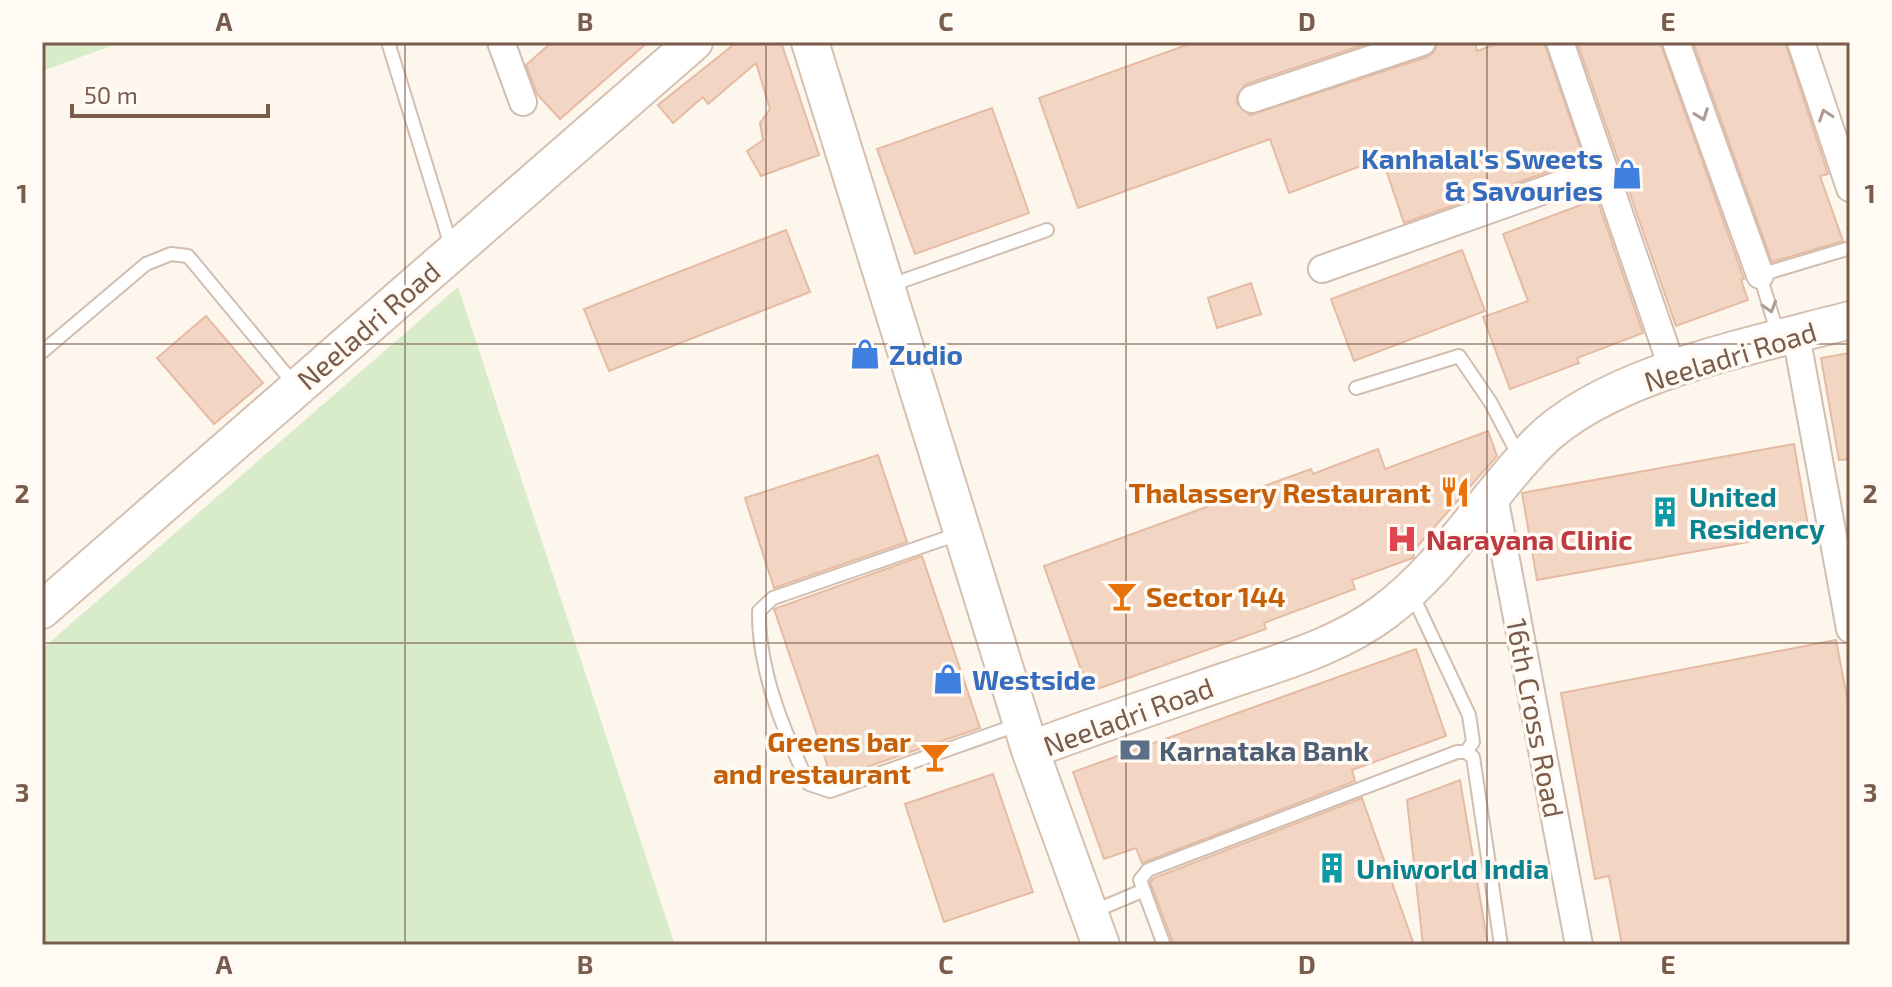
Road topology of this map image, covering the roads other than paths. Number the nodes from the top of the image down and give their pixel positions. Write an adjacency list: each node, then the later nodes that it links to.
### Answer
1 (388, 42): 15 (lane)
2 (501, 42): 10 (street)
3 (694, 42): 15 (main road, Neeladri Road)
4 (810, 42): 18 (main road, Neeladri Road)
5 (1422, 42): 9 (street)
6 (1560, 42): 11 (street)
7 (1676, 42): 17 (street, one-way to 17)
8 (1801, 42): 12 (street, one-way to 8)
9 (1252, 99)
10 (523, 102)
11 (1604, 169): 16 (street); 22 (street)
12 (1850, 188)
13 (1047, 230): 18 (lane)
14 (1850, 248): 17 (lane)
15 (452, 251): 23 (main road, Neeladri Road)
16 (1322, 269)
17 (1760, 275): 20 (lane, one-way to 20)
18 (885, 287): 27 (main road, Neeladri Road)
19 (1850, 320): 20 (main road, Neeladri Road)
20 (1788, 337): 22 (main road, Neeladri Road); 30 (street)
21 (42, 352): 23 (lane)
22 (1672, 367): 25 (main road, Neeladri Road)
23 (297, 387): 29 (main road, Neeladri Road)
24 (1356, 388): 25 (lane)
25 (1522, 461): 26 (main road, Neeladri Road)
26 (1493, 491): 28 (main road, Neeladri Road); 37 (street, 16th Cross Road)
27 (961, 533): 31 (main road, Neeladri Road); 31 (lane)
28 (1410, 589): 31 (main road, Neeladri Road); 32 (lane)
29 (42, 610)
30 (1850, 629)
31 (1025, 737): 34 (main road)
32 (1466, 752): 33 (lane); 36 (lane)
33 (1142, 891): 34 (lane); 35 (lane)
34 (1095, 929)
35 (1164, 945)
36 (1501, 945)
37 (1579, 945)

